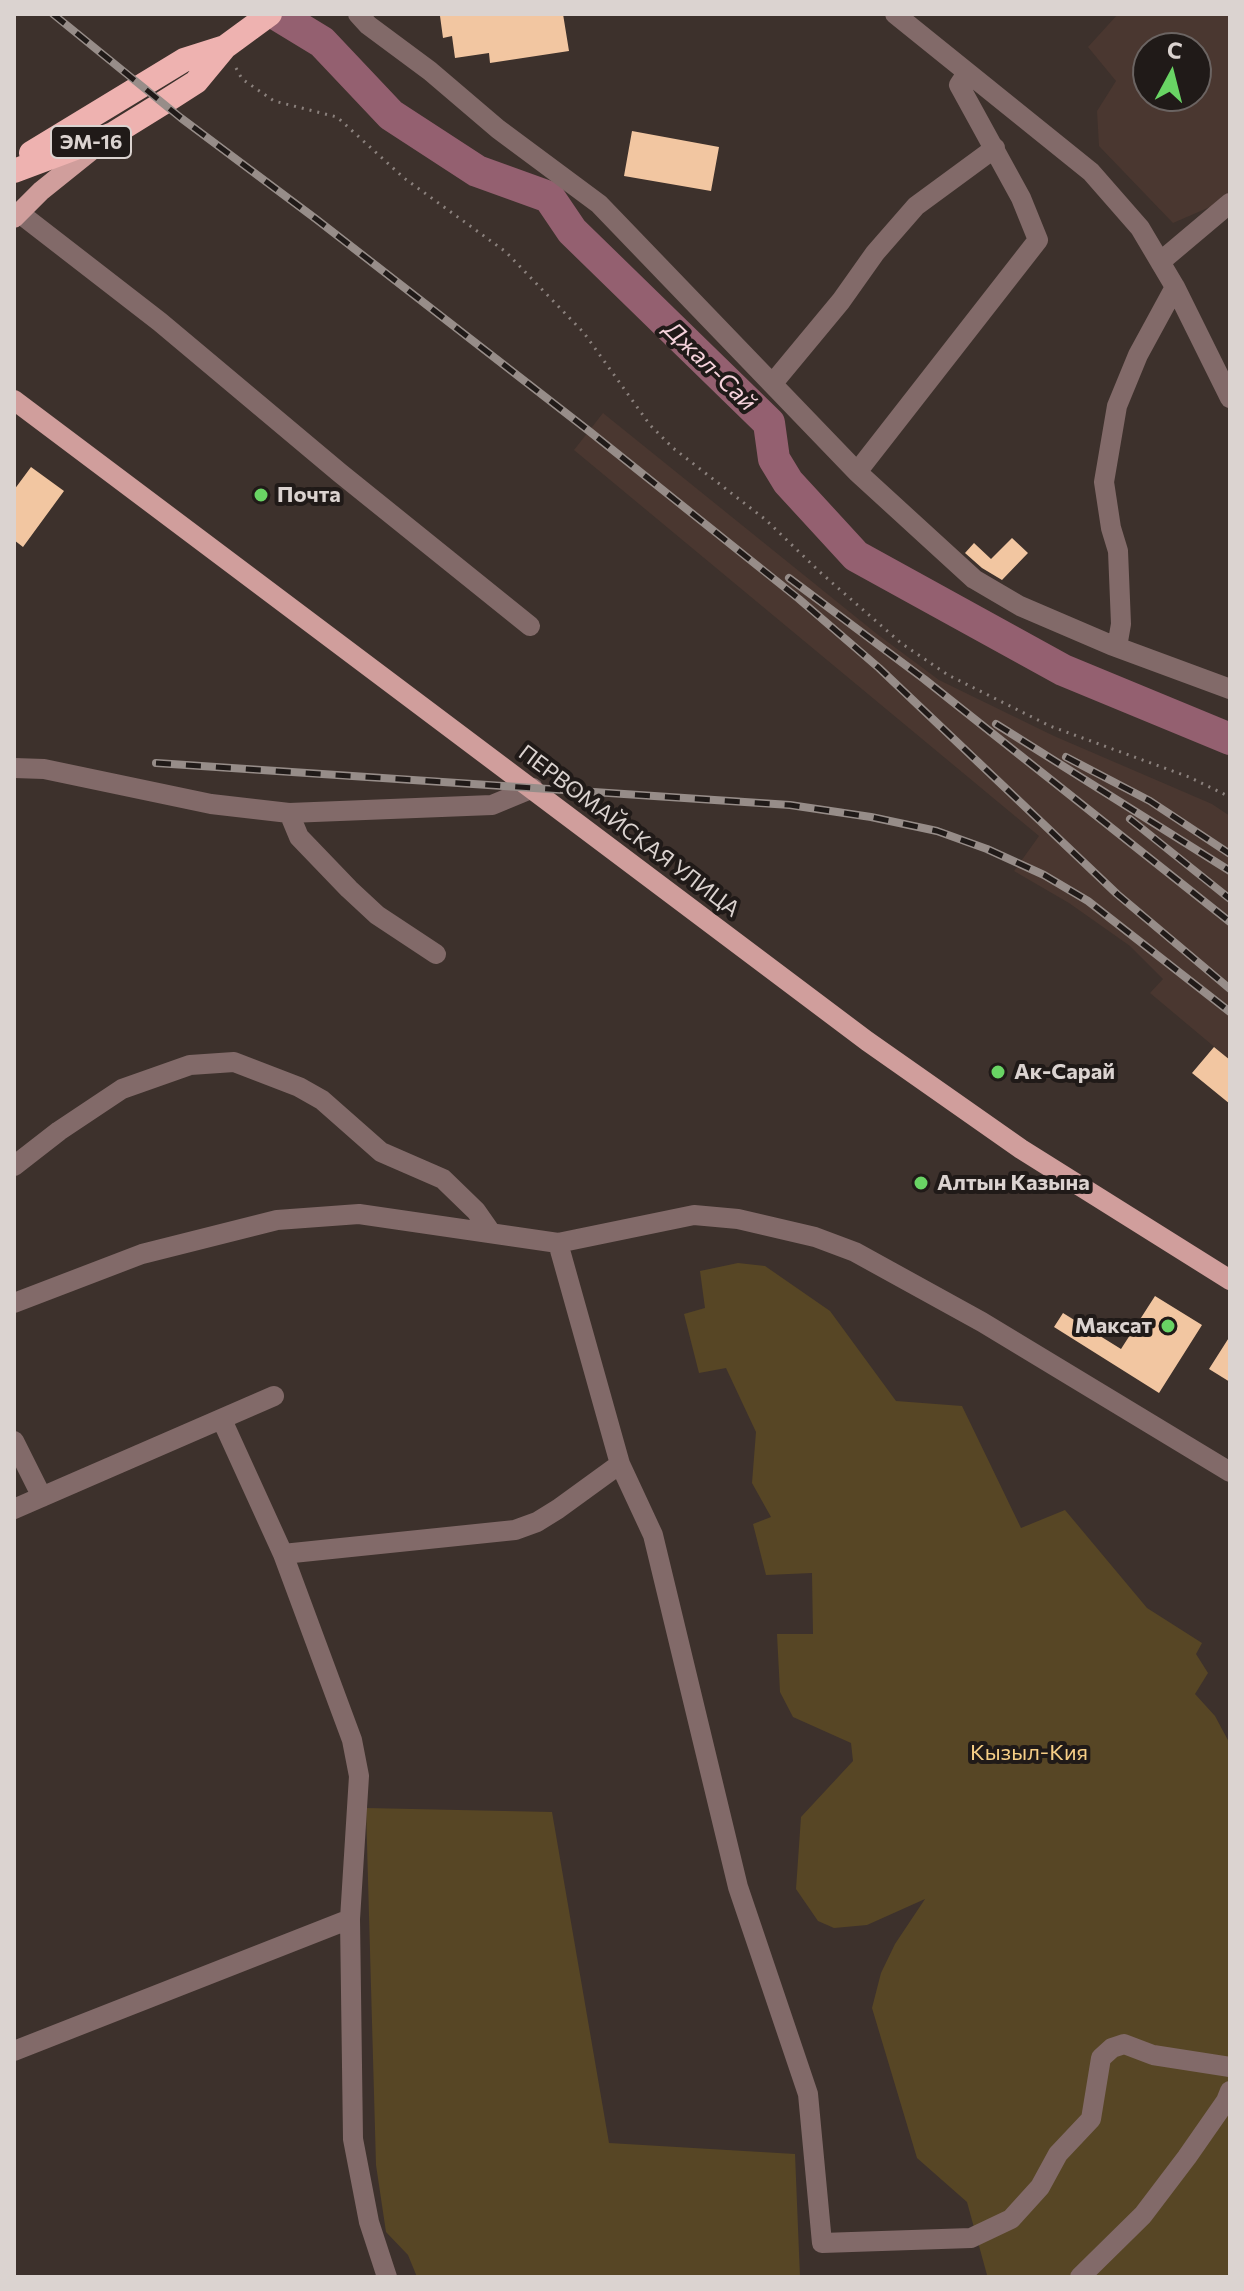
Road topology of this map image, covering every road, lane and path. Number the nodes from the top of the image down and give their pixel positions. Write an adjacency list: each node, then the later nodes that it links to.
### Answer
1 (270, 14): 4 (highway, ЭМ-16)
2 (358, 14): 14 (street)
3 (895, 14): 5 (street)
4 (225, 47): 6 (highway, ЭМ-16); 8 (highway, ЭМ-16); 23 (path)
5 (967, 73): 7 (street); 12 (street)
6 (113, 134): 9 (highway, ЭМ-16); 11 (main road)
7 (995, 148): 14 (street); 17 (street)
8 (14, 164)
9 (14, 171)
10 (1230, 203): 12 (street)
11 (16, 215): 18 (street)
12 (1160, 262): 13 (street)
13 (1175, 287): 15 (street); 19 (street)
14 (773, 383): 17 (street)
15 (1230, 398)
16 (14, 400): 22 (main road, ПЕРВОМАЙСКАЯ УЛИЦА)
17 (857, 472): 19 (street)
18 (530, 626)
19 (1117, 647): 20 (street)
20 (1230, 689)
21 (14, 768): 24 (street)
22 (533, 788): 24 (street); 29 (main road, ПЕРВОМАЙСКАЯ УЛИЦА)
23 (1230, 797)
24 (289, 813): 25 (street)
25 (436, 954)
26 (14, 1166): 27 (street)
27 (490, 1231): 28 (street); 30 (street)
28 (558, 1243): 34 (street); 35 (street)
29 (1230, 1280)
30 (14, 1303)
31 (274, 1396): 32 (street)
32 (222, 1420): 36 (street); 38 (street)
33 (14, 1441): 36 (street)
34 (620, 1464): 38 (street); 41 (street)
35 (1230, 1472)
36 (42, 1497): 37 (street)
37 (14, 1509)
38 (283, 1554): 39 (street)
39 (350, 1919): 40 (street); 43 (street)
40 (14, 2051)
41 (1230, 2067)
42 (1230, 2091): 44 (street)
43 (387, 2277)
44 (1080, 2277)

